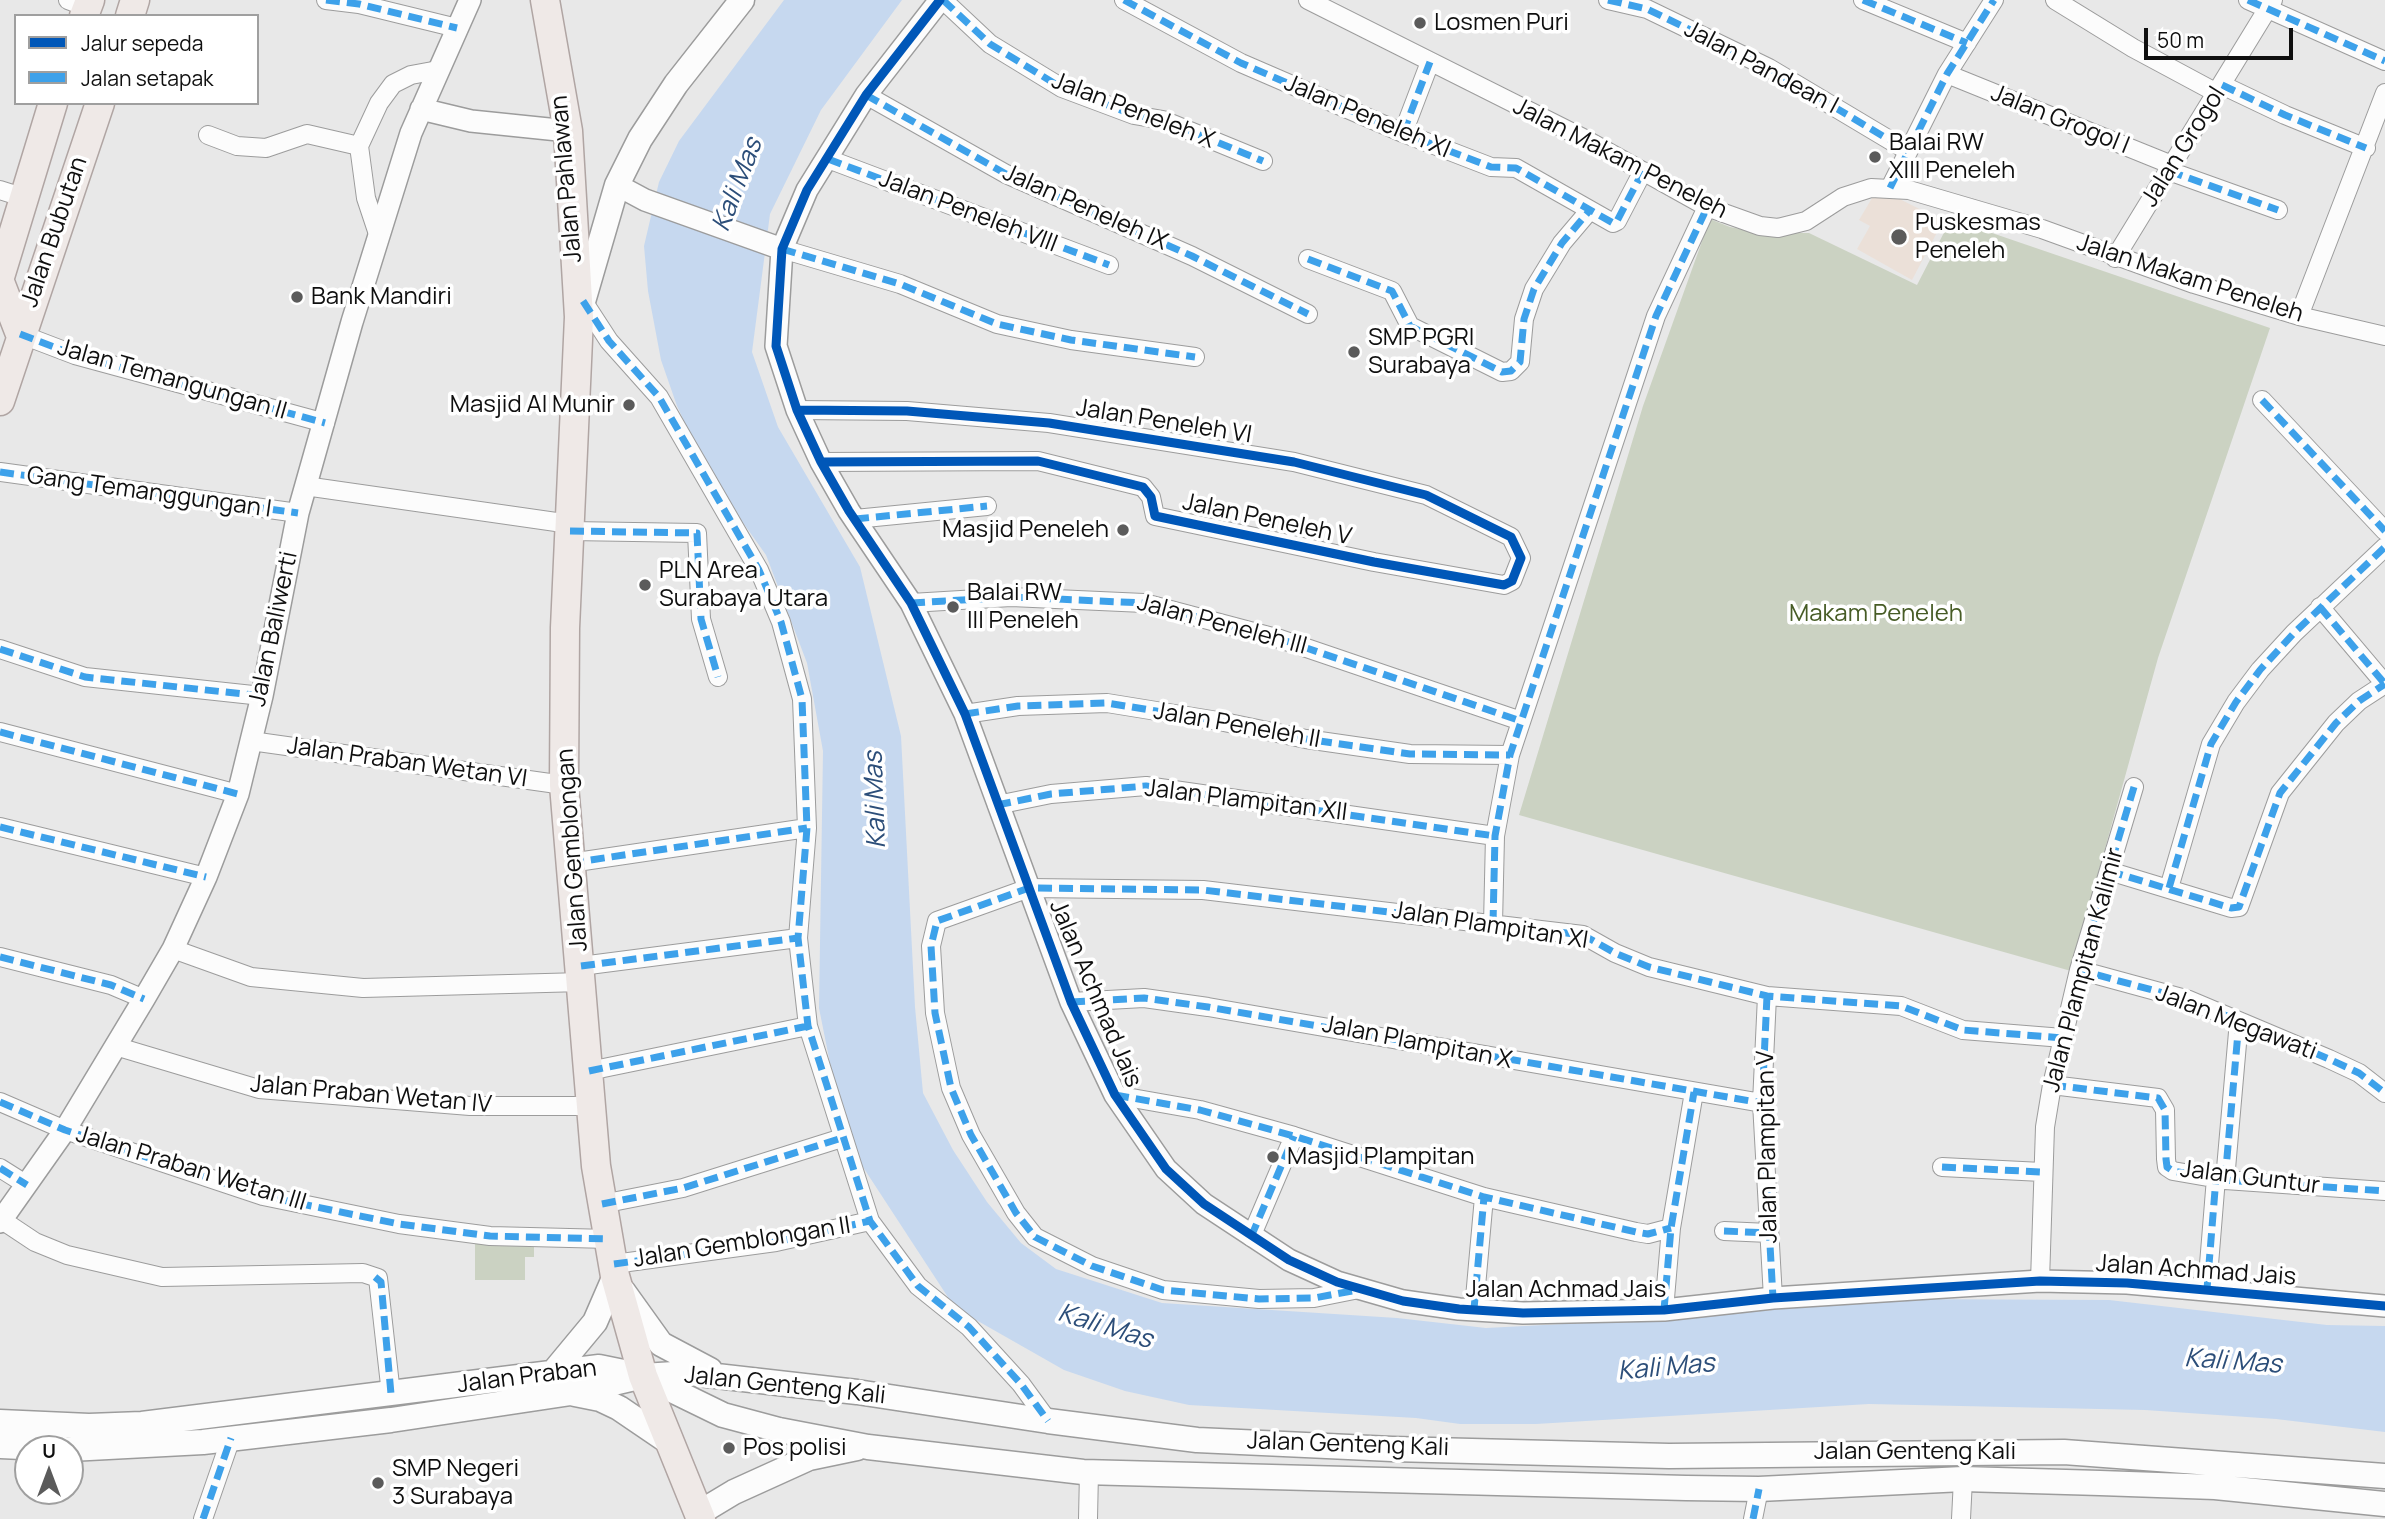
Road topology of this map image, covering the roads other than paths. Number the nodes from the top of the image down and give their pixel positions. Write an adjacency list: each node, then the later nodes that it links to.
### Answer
1 (326, 0): 14 (street)
2 (470, 0): 14 (street, Jalan Baliwerti)
3 (545, 0): 26 (main road, Jalan Pahlawan)
4 (742, 0): 36 (main road)
5 (942, 0): 22 (street, Jalan Achmad Jais); 33 (street, Jalan Peneleh X)
6 (1124, 0): 27 (street, Jalan Peneleh XI)
7 (1308, 0): 17 (street, Jalan Makam Peneleh)
8 (1608, 0): 31 (street, Jalan Pandean I)
9 (1863, 0): 15 (street)
10 (1994, 0): 15 (street)
11 (2055, 0): 20 (street)
12 (2248, 0): 13 (street)
13 (2270, 5): 16 (street); 20 (street, Jalan Grogol)
14 (457, 28): 18 (street, Jalan Baliwerti)
15 (1967, 43): 19 (street)
16 (2385, 61)
17 (1430, 62): 27 (street); 35 (street, Jalan Makam Peneleh)
18 (438, 70): 25 (street, Jalan Baliwerti); 29 (street)
19 (1947, 74): 31 (street); 34 (street, Jalan Grogol I)
20 (2218, 88): 30 (street); 34 (street, Jalan Grogol)
21 (2385, 93): 30 (street)
22 (866, 95): 32 (street, Jalan Achmad Jais); 50 (street, Jalan Peneleh IX)
23 (52, 105): 38 (main road, Jalan Bubutan)
24 (99, 105): 52 (main road, Jalan Bubutan)
25 (421, 109): 26 (street); 42 (street, Jalan Baliwerti)
26 (568, 131): 49 (main road, Jalan Pahlawan)
27 (1404, 133): 40 (street, Jalan Peneleh XI)
28 (208, 135): 29 (street)
29 (359, 146): 42 (street)
30 (2366, 148): 51 (street)
31 (1908, 151): 37 (street)
32 (828, 159): 43 (street, Jalan Achmad Jais); 46 (street, Jalan Peneleh VIII)
33 (1263, 161)
34 (2170, 168): 41 (street, Jalan Grogol I); 44 (street, Jalan Grogol)
35 (1643, 171): 39 (street, Jalan Makam Peneleh); 40 (street, Jalan Peneleh XI)
36 (617, 185): 43 (street); 49 (main road)
37 (1890, 188): 39 (street, Jalan Makam Peneleh); 44 (street, Jalan Makam Peneleh)
38 (11, 193): 47 (main road, Jalan Bubutan)
39 (1707, 207): 76 (street)
40 (1590, 210): 45 (street)
41 (2278, 210)
42 (379, 237): 58 (street, Jalan Baliwerti)
43 (775, 247): 54 (street); 57 (street, Jalan Achmad Jais)
44 (2115, 258): 51 (street, Jalan Makam Peneleh)
45 (1308, 259)
46 (1108, 265)
47 (0, 277)
48 (0, 282): 52 (main road)
49 (581, 309): 65 (main road, Jalan Gemblongan); 85 (street)
50 (1308, 314)
51 (2299, 316): 53 (street, Jalan Makam Peneleh)
52 (20, 334): 56 (main road, Jalan Bubutan); 58 (street, Jalan Temangungan II)
53 (2385, 336)
54 (1195, 357)
55 (2262, 400): 66 (street)
56 (0, 401)
57 (797, 410): 59 (street, Jalan Achmad Jais); 67 (street, Jalan Peneleh VI)
58 (325, 423): 61 (street, Jalan Baliwerti)
59 (821, 462): 64 (street, Jalan Achmad Jais); 67 (street, Jalan Peneleh V)
60 (0, 472): 63 (street, Gang Temanggungan I)
61 (306, 486): 63 (street, Jalan Baliwerti); 65 (street)
62 (987, 506): 64 (street)
63 (298, 513): 74 (street, Jalan Baliwerti)
64 (855, 519): 69 (street, Jalan Achmad Jais)
65 (570, 527): 72 (street); 80 (main road, Jalan Gemblongan)
66 (2385, 531)
67 (1511, 537)
68 (2385, 547): 70 (street)
69 (911, 603): 75 (street, Jalan Achmad Jais); 76 (street, Jalan Peneleh III)
70 (2320, 607): 73 (street); 91 (street)
71 (0, 649): 74 (street)
72 (718, 677)
73 (2385, 684): 91 (street)
74 (261, 696): 78 (street, Jalan Baliwerti)
75 (965, 714): 79 (street, Jalan Peneleh II); 83 (street, Jalan Achmad Jais)
76 (1521, 721): 79 (street)
77 (0, 732): 82 (street)
78 (251, 740): 80 (street, Jalan Praban Wetan VI); 82 (street, Jalan Baliwerti)
79 (1510, 755): 86 (street)
80 (564, 785): 87 (main road, Jalan Gemblongan)
81 (2134, 788): 88 (street, Jalan Plampitan Kalimir)
82 (238, 794): 89 (street, Jalan Baliwerti)
83 (997, 804): 86 (street, Jalan Plampitan XII); 90 (street, Jalan Achmad Jais)
84 (0, 827): 89 (street)
85 (807, 828): 87 (street); 93 (street)
86 (1495, 836): 92 (street)
87 (570, 863): 97 (main road, Jalan Gemblongan)
88 (2109, 871): 91 (street); 96 (street, Jalan Plampitan Kalimir)
89 (206, 877): 94 (street, Jalan Baliwerti)
90 (1029, 888): 92 (street, Jalan Plampitan XI); 100 (street, Jalan Achmad Jais); 132 (street, Jalan Plampitan XI)
91 (2169, 888)
92 (1493, 924): 98 (street, Jalan Plampitan XI)
93 (798, 938): 97 (street); 102 (street)
94 (173, 949): 97 (street); 99 (street, Jalan Baliwerti)
95 (0, 957): 99 (street)
96 (2079, 970): 101 (street, Jalan Megawati); 103 (street, Jalan Plampitan Kalimir)
97 (582, 974): 105 (main road, Jalan Gemblongan)
98 (1767, 996): 103 (street, Jalan Plampitan XI); 111 (street, Jalan Plampitan V)
99 (144, 999): 104 (street, Jalan Baliwerti)
100 (1072, 1002): 107 (street, Jalan Plampitan X); 109 (street, Jalan Achmad Jais)
101 (2239, 1021): 108 (street, Jalan Megawati); 119 (street)
102 (808, 1026): 105 (street); 115 (street)
103 (2063, 1038): 106 (street, Jalan Plampitan Kalimir)
104 (115, 1046): 112 (street, Jalan Praban Wetan IV); 113 (street, Jalan Baliwerti)
105 (589, 1071): 112 (main road, Jalan Gemblongan)
106 (2052, 1085): 118 (street, Jalan Plampitan Kalimir); 119 (street, Jalan Guntur)
107 (1694, 1092): 111 (street, Jalan Plampitan X); 126 (street)
108 (2385, 1093)
109 (1115, 1095): 114 (street); 129 (street, Jalan Achmad Jais)
110 (0, 1102): 113 (street, Jalan Praban Wetan III)
111 (1762, 1102): 128 (street, Jalan Plampitan V)
112 (592, 1107): 123 (main road, Jalan Gemblongan)
113 (65, 1130): 120 (street, Jalan Baliwerti); 130 (street, Jalan Praban Wetan III)
114 (1294, 1136): 122 (street); 129 (street)
115 (842, 1138): 123 (street); 125 (street)
116 (1942, 1167): 118 (street)
117 (0, 1168): 120 (street)
118 (2042, 1172): 131 (street, Jalan Plampitan Kalimir)
119 (2221, 1179): 121 (street, Jalan Guntur); 133 (street)
120 (27, 1185): 124 (street, Jalan Baliwerti)
121 (2385, 1191)
122 (1484, 1197): 126 (street); 136 (street)
123 (602, 1204): 130 (main road, Jalan Gemblongan)
124 (1, 1221): 142 (street)
125 (870, 1222): 130 (street, Jalan Gemblongan II); 144 (street)
126 (1671, 1228): 137 (street)
127 (1724, 1231): 128 (street)
128 (1769, 1233): 134 (street, Jalan Plampitan V)
129 (1251, 1237): 132 (street, Jalan Achmad Jais)
130 (614, 1265): 138 (main road); 139 (main road); 140 (main road, Jalan Gemblongan)
131 (2040, 1281): 133 (street, Jalan Achmad Jais); 134 (street, Jalan Achmad Jais)
132 (1360, 1289): 136 (street, Jalan Achmad Jais)
133 (2207, 1289): 135 (street, Jalan Achmad Jais)
134 (1773, 1298): 137 (street, Jalan Achmad Jais)
135 (2385, 1306)
136 (1474, 1310): 137 (street, Jalan Achmad Jais)
137 (1664, 1310)
138 (551, 1374): 140 (main road, Jalan Praban); 142 (main road, Jalan Praban)
139 (720, 1374): 140 (main road, Jalan Genteng Kali); 144 (main road, Jalan Genteng Kali)
140 (643, 1377): 141 (main road, Jalan Praban); 146 (main road, Jalan Gemblongan); 147 (main road, Jalan Genteng Kali)
141 (571, 1393): 145 (main road, Jalan Praban); 146 (main road)
142 (391, 1394): 143 (main road, Jalan Praban)
143 (0, 1422)
144 (1048, 1422): 149 (main road, Jalan Genteng Kali)
145 (231, 1438): 148 (main road, Jalan Praban); 159 (street)
146 (669, 1442): 158 (main road, Jalan Gemblongan)
147 (868, 1447): 151 (main road, Jalan Genteng Kali); 158 (main road)
148 (84, 1448)
149 (1566, 1454): 150 (main road, Jalan Genteng Kali); 154 (main road)
150 (1611, 1454): 152 (main road, Jalan Genteng Kali); 155 (main road)
151 (1090, 1472): 154 (main road, Jalan Genteng Kali); 160 (street)
152 (2385, 1476)
153 (1963, 1479): 156 (main road, Jalan Genteng Kali); 157 (main road, Jalan Genteng Kali); 162 (street)
154 (1566, 1486): 155 (main road, Jalan Genteng Kali)
155 (1613, 1486): 156 (main road, Jalan Genteng Kali)
156 (1759, 1489): 161 (street)
157 (2385, 1504)
158 (700, 1516)
159 (203, 1519)
160 (1087, 1519)
161 (1753, 1519)
162 (1961, 1519)

